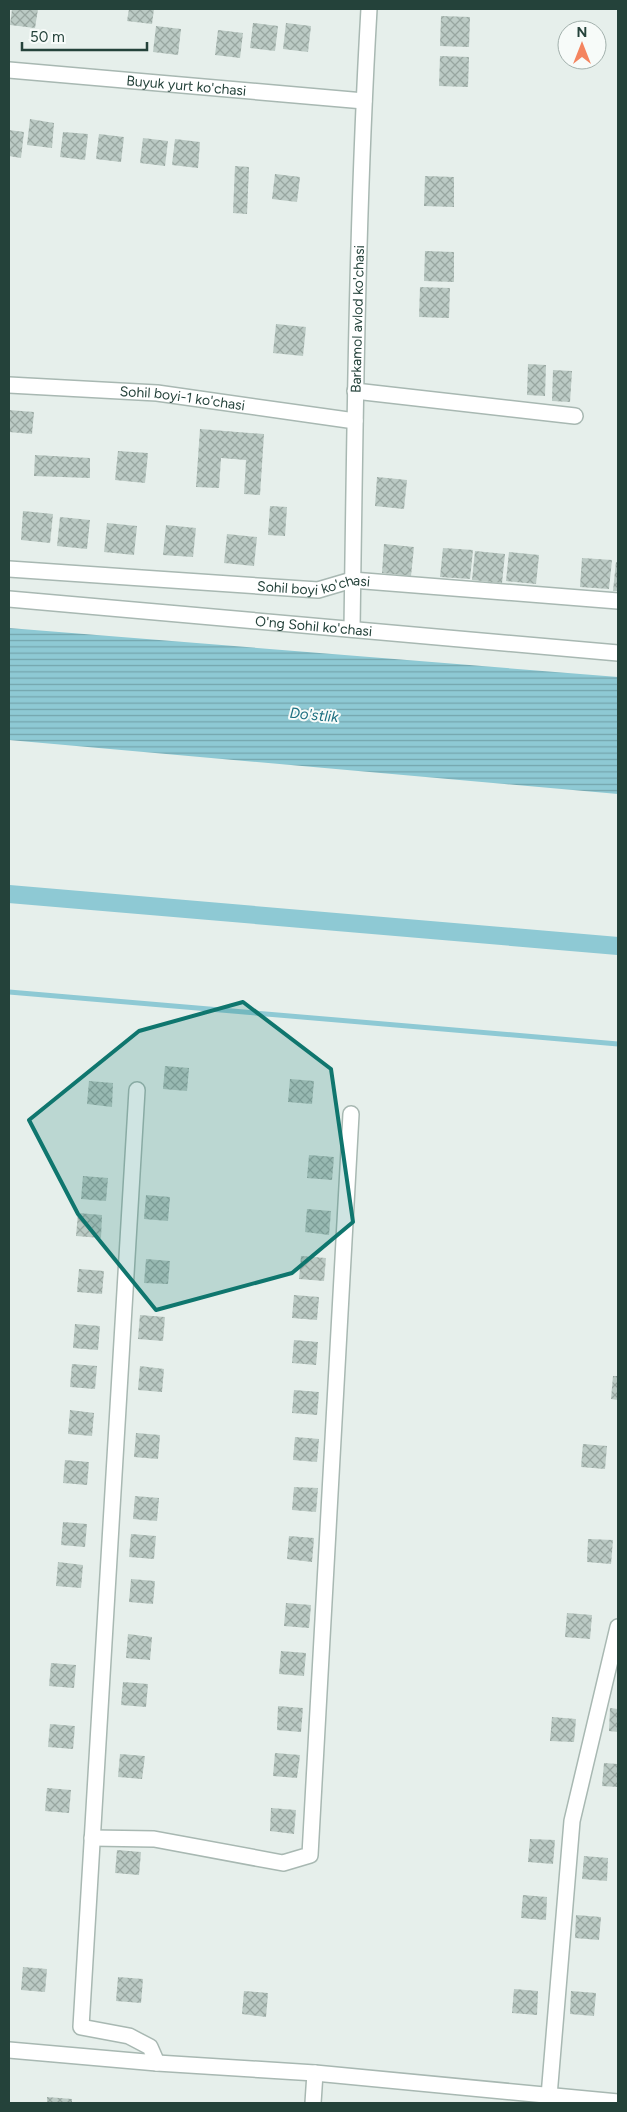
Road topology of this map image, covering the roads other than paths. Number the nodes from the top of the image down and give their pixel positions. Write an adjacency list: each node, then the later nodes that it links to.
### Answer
1 (369, 9): 3 (street, Barkamol avlod ko'chasi)
2 (9, 70): 3 (street, Buyuk yurt ko'chasi)
3 (364, 102): 5 (street, Barkamol avlod ko'chasi)
4 (9, 385): 7 (street, Sohil boyi-1 ko'chasi)
5 (355, 391): 6 (street); 7 (street, Barkamol avlod ko'chasi)
6 (575, 416)
7 (355, 420): 9 (street, Barkamol avlod ko'chasi)
8 (9, 569): 9 (street, Sohil boyi ko'chasi)
9 (352, 580): 11 (street, Sohil boyi ko'chasi); 12 (street, Barkamol avlod ko'chasi)
10 (9, 599): 12 (street, O'ng Sohil ko'chasi)
11 (618, 601)
12 (352, 629): 13 (street, O'ng Sohil ko'chasi)
13 (618, 653)
14 (137, 1090): 18 (street)
15 (351, 1114): 18 (street)
16 (618, 1627): 17 (street)
17 (616, 1647): 22 (street)
18 (92, 1838): 20 (street)
19 (9, 2050): 20 (street)
20 (157, 2063): 21 (street)
21 (315, 2073): 22 (street); 24 (street)
22 (549, 2096): 23 (street)
23 (618, 2102)
24 (313, 2103)

